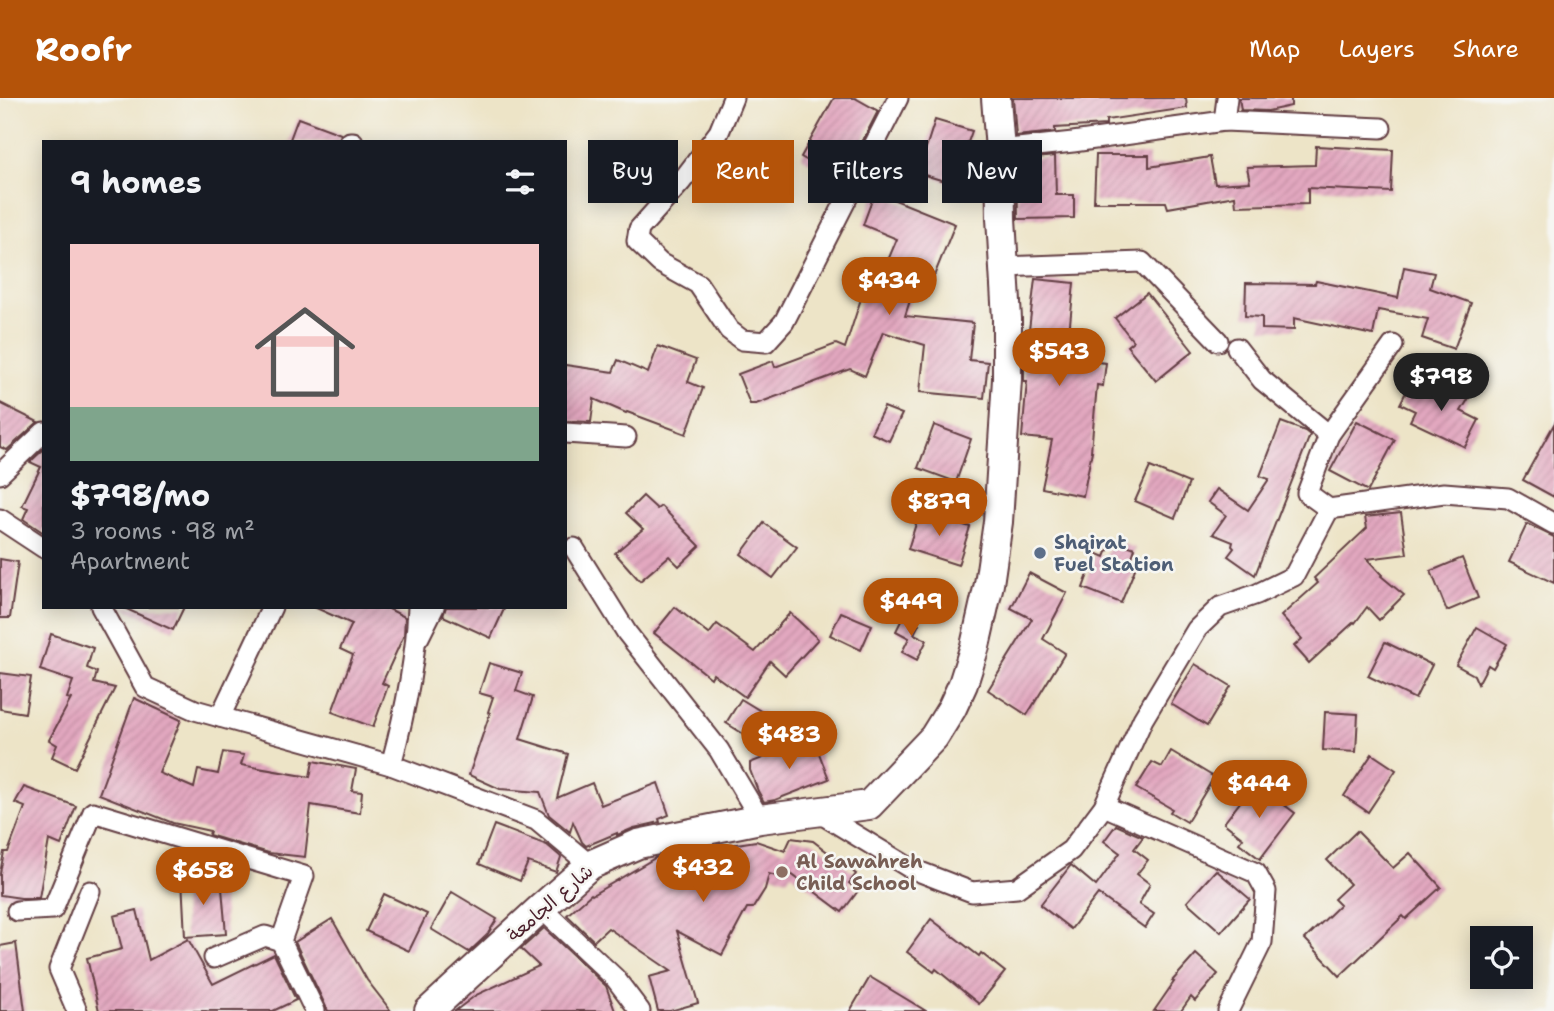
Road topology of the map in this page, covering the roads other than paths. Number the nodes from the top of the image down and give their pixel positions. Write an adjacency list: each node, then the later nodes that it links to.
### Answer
1 (733, 98): 2 (street)
2 (898, 98)
3 (996, 98): 7 (main road, شارع الجامعة)
4 (1227, 98): 5 (street)
5 (1224, 121): 6 (street); 8 (street)
6 (1381, 128)
7 (999, 140)
8 (1042, 145)
9 (1001, 203): 10 (main road, شارع الجامعة)
10 (1004, 267): 11 (street); 32 (main road, شارع الجامعة)
11 (1218, 341)
12 (1393, 345): 16 (street)
13 (1237, 348): 16 (street)
14 (567, 433): 17 (street)
15 (42, 434): 18 (street)
16 (1329, 435): 19 (street)
17 (626, 437)
18 (0, 474)
19 (1329, 509): 21 (street); 31 (street)
20 (0, 519): 22 (street)
21 (1554, 524)
22 (42, 547)
23 (574, 548): 33 (street)
24 (103, 609): 29 (street)
25 (271, 609): 29 (street)
26 (418, 609): 28 (street)
27 (433, 609): 28 (street)
28 (416, 641): 30 (street)
29 (220, 717): 30 (street)
30 (391, 765): 34 (street)
31 (1104, 806): 32 (street); 44 (street)
32 (816, 811): 33 (main road, شارع الجامعة)
33 (760, 819): 34 (main road, شارع الجامعة)
34 (590, 865): 36 (main road, شارع الجامعة)
35 (90, 891): 41 (street)
36 (541, 908): 40 (main road, شارع الجامعة); 43 (street)
37 (17, 911): 38 (street)
38 (281, 941): 39 (street); 42 (street)
39 (214, 958)
40 (435, 1009)
41 (77, 1011)
42 (314, 1011)
43 (640, 1011)
44 (1228, 1011)

